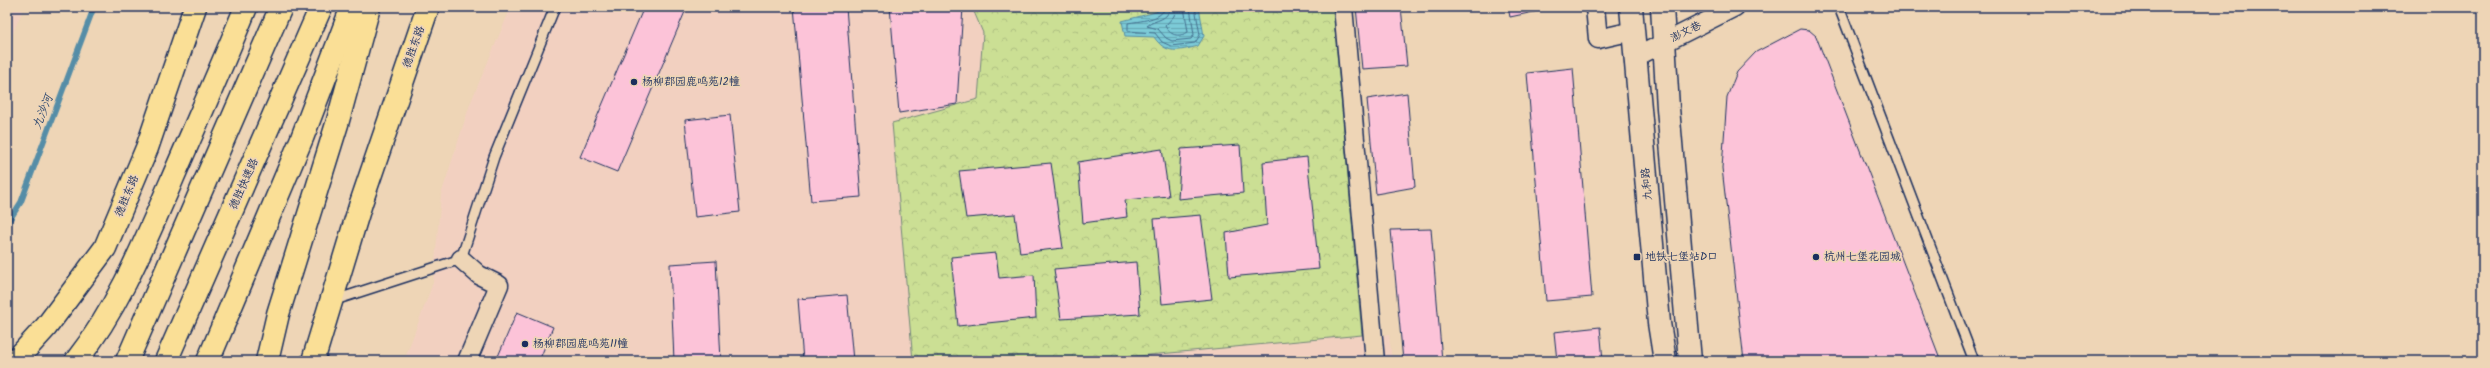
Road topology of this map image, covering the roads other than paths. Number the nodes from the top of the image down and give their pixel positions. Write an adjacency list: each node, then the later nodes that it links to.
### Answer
1 (195, 7): 20 (main road, 德胜东路)
2 (246, 7): 21 (main road)
3 (281, 7): 22 (main road)
4 (321, 7): 23 (main road, 德胜快速路)
5 (352, 7): 24 (main road)
6 (369, 7): 25 (main road)
7 (428, 7): 19 (main road, 德胜东路)
8 (555, 7): 18 (lane)
9 (1343, 7): 28 (street)
10 (1595, 7): 15 (street)
11 (1631, 7): 15 (street, 九和路)
12 (1662, 7): 16 (street)
13 (1735, 7): 16 (street, 澎文巷)
14 (1839, 7): 31 (lane)
15 (1633, 31): 17 (street, 九和路)
16 (1664, 42): 17 (street, 澎文巷); 30 (street)
17 (1636, 56): 29 (street, 九和路)
18 (461, 259): 19 (lane); 27 (street)
19 (330, 301): 26 (main road, 德胜东路)
20 (14, 361)
21 (76, 361)
22 (127, 361)
23 (166, 361)
24 (208, 361)
25 (267, 361)
26 (313, 361)
27 (467, 361)
28 (1375, 361)
29 (1665, 361)
30 (1690, 361)
31 (1974, 361)

